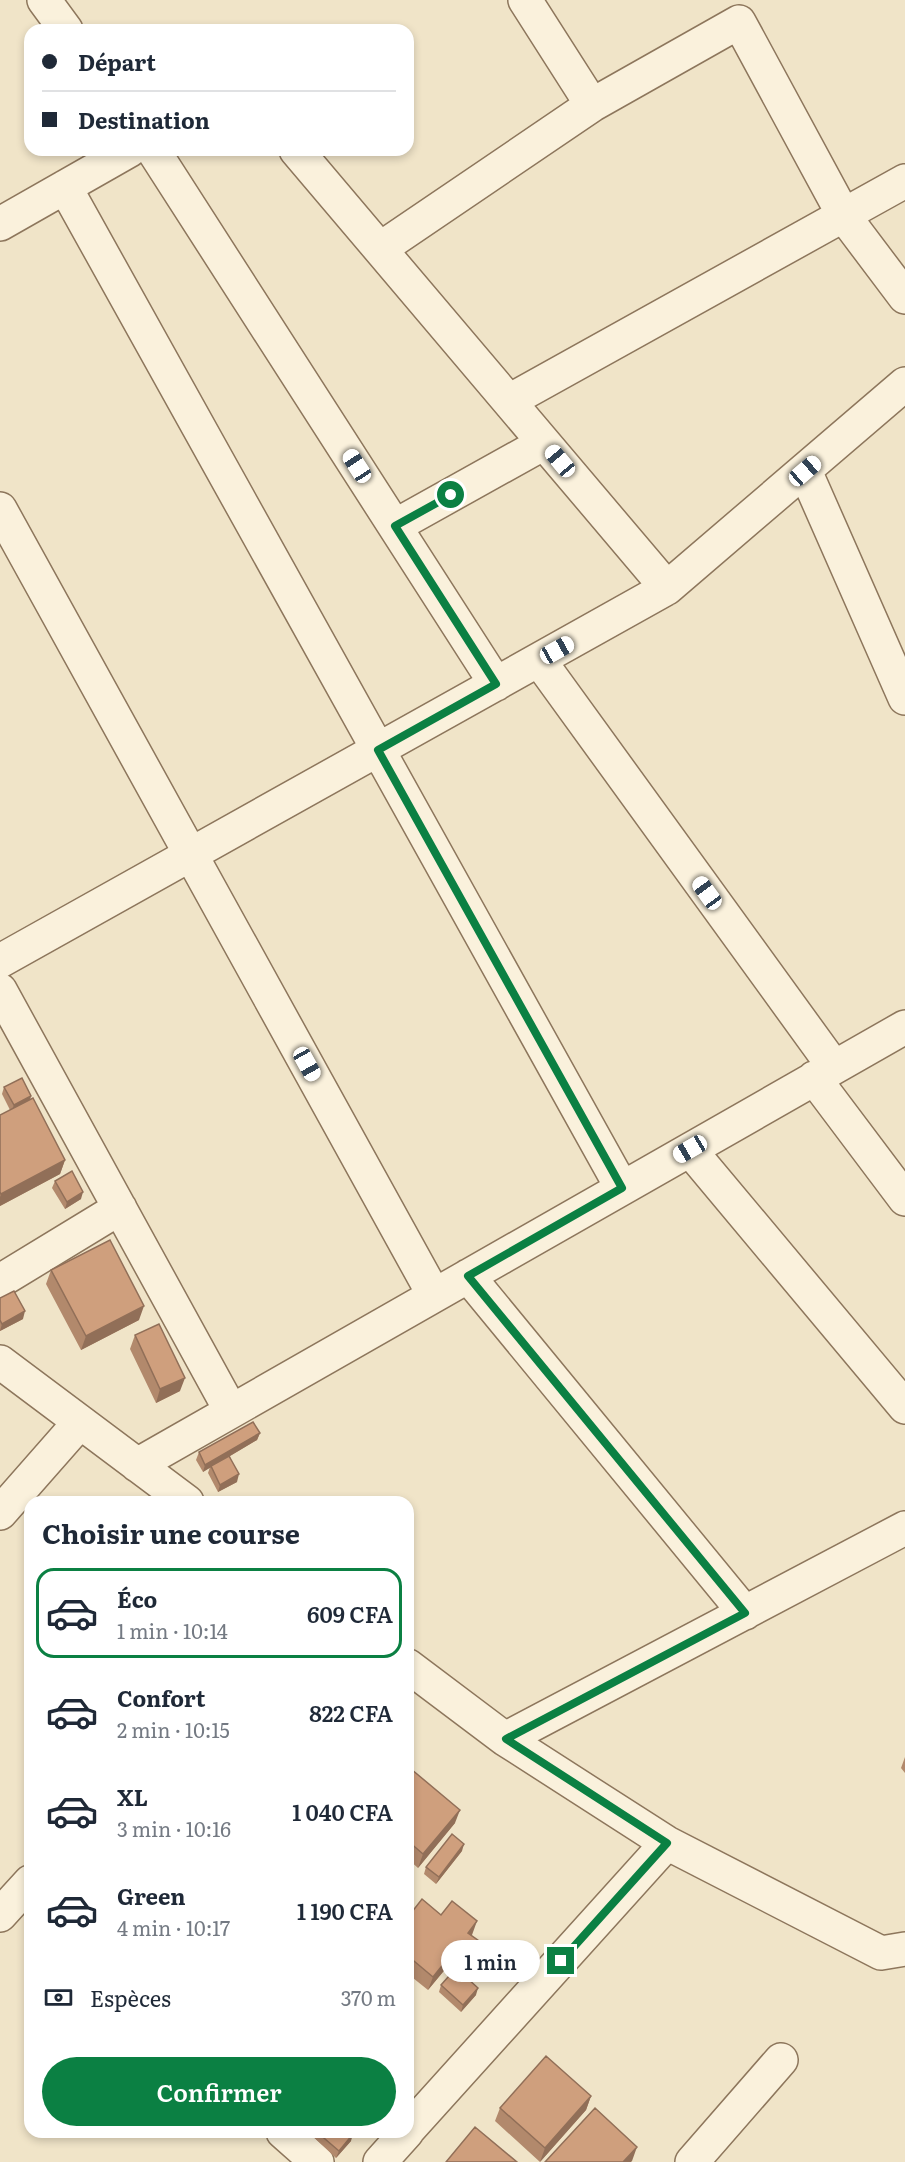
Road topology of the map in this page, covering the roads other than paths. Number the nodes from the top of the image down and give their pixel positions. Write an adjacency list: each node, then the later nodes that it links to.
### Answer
1 (39, 0): 3 (street)
2 (525, 0): 4 (street)
3 (61, 24)
4 (592, 105): 10 (street); 12 (street)
5 (119, 156): 9 (street)
6 (157, 156): 19 (street)
7 (301, 156): 12 (street)
8 (905, 181): 10 (street)
9 (65, 187): 11 (street); 24 (street)
10 (843, 216): 13 (street); 15 (street)
11 (0, 224)
12 (380, 249): 15 (street)
13 (905, 297)
14 (905, 384): 17 (street)
15 (509, 401): 16 (street)
16 (544, 443): 19 (street); 20 (street)
17 (805, 471): 20 (street); 23 (street)
18 (0, 509): 25 (street)
19 (395, 526): 22 (street)
20 (667, 588): 21 (street)
21 (539, 660): 22 (street); 29 (street)
22 (496, 684): 24 (street)
23 (903, 687)
24 (378, 750): 25 (street); 31 (street)
25 (191, 854): 26 (street); 36 (street)
26 (0, 961)
27 (0, 990): 33 (street)
28 (905, 1026): 29 (street)
29 (824, 1073): 30 (street); 32 (street)
30 (690, 1149): 31 (street); 38 (street)
31 (622, 1188): 34 (street)
32 (905, 1199)
33 (120, 1209): 35 (street); 39 (street)
34 (468, 1276): 36 (street); 45 (street)
35 (0, 1281)
36 (434, 1295): 39 (street)
37 (0, 1362): 40 (street)
38 (905, 1407)
39 (231, 1411): 41 (street)
40 (80, 1422): 41 (street); 43 (street)
41 (137, 1465): 42 (street)
42 (179, 1496)
43 (0, 1513)
44 (905, 1528): 45 (street)
45 (745, 1613): 47 (street)
46 (414, 1670): 47 (street)
47 (506, 1739): 48 (street)
48 (667, 1843): 49 (street); 51 (street)
49 (905, 1949)
50 (782, 2060): 56 (street)
51 (414, 2124)
52 (290, 2138): 54 (street)
53 (402, 2138): 55 (street)
54 (317, 2162)
55 (380, 2162)
56 (692, 2162)

